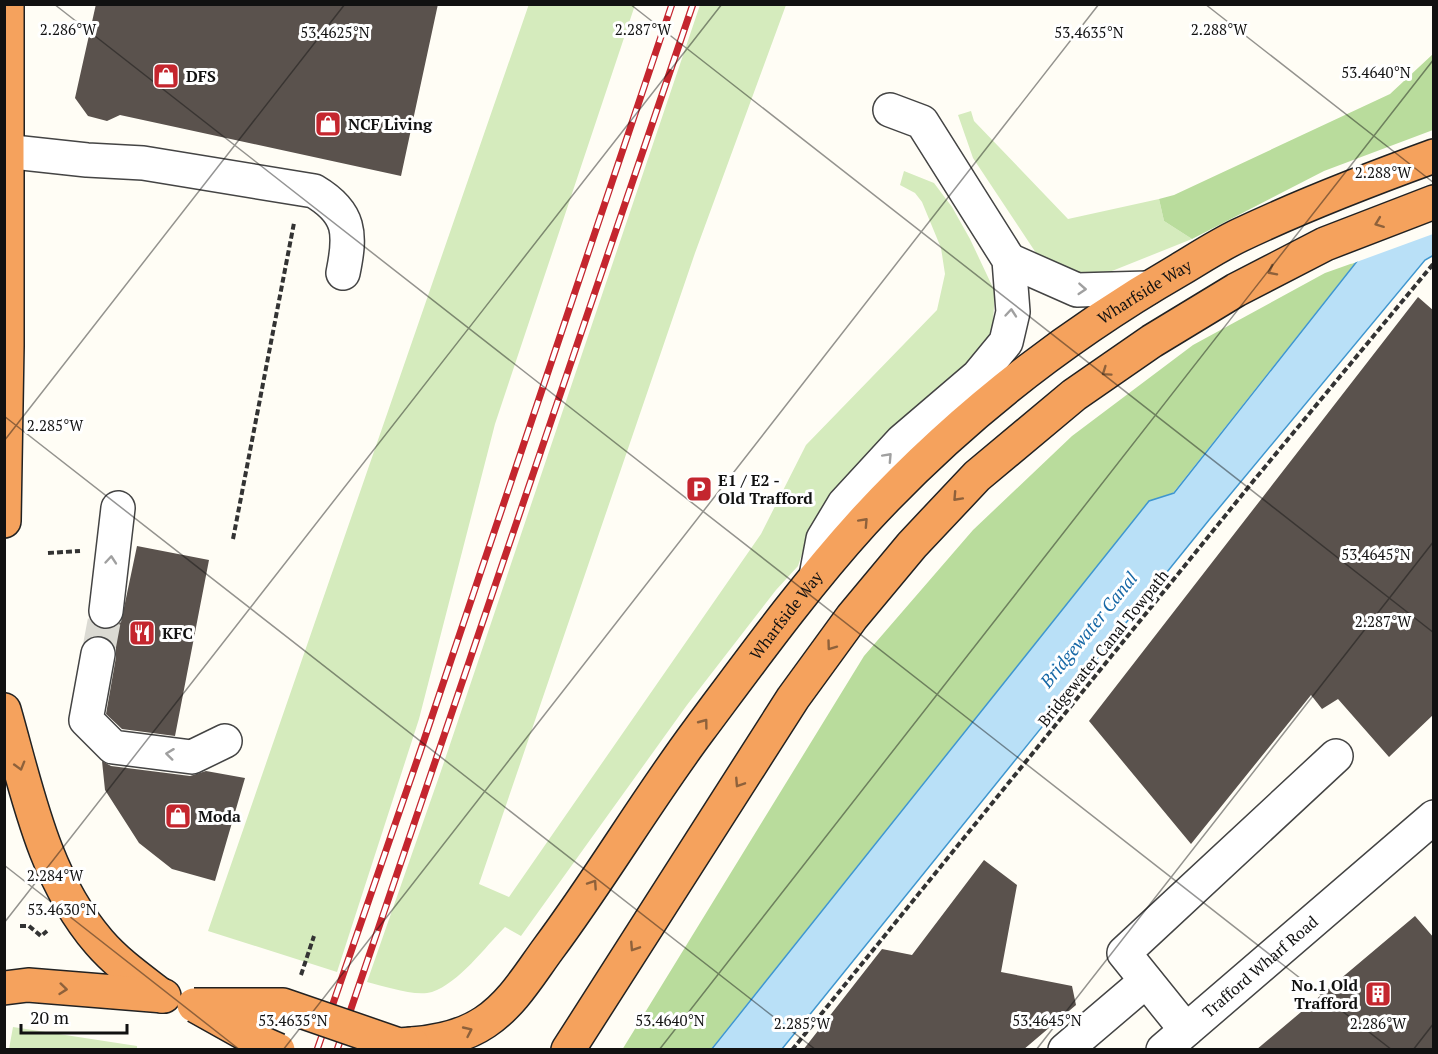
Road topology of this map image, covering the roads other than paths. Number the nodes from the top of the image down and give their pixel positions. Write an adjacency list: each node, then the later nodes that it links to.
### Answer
1 (7, 4): 3 (highway)
2 (890, 110): 6 (street)
3 (5, 151): 7 (street); 10 (highway)
4 (1434, 156): 8 (highway, Wharfside Way)
5 (1434, 202): 24 (highway, one-way to 24)
6 (1009, 260): 8 (street, one-way to 8); 11 (street, one-way to 6)
7 (343, 273)
8 (1148, 288): 11 (highway, Wharfside Way, one-way to 8)
9 (118, 508): 12 (street, one-way to 9)
10 (4, 521)
11 (816, 576): 21 (highway, Wharfside Way, one-way to 11, bridge)
12 (106, 611)
13 (98, 654): 15 (street, one-way to 13)
14 (4, 710): 20 (highway, one-way to 20)
15 (225, 741)
16 (1336, 756): 18 (street)
17 (1434, 817): 22 (street, Trafford Wharf Road)
18 (1146, 981): 22 (street); 25 (street)
19 (4, 988): 20 (highway, one-way to 20)
20 (162, 996): 21 (highway)
21 (194, 1005): 23 (highway, bridge)
22 (1174, 1040)
23 (278, 1050)
24 (568, 1050)
25 (1065, 1050)

